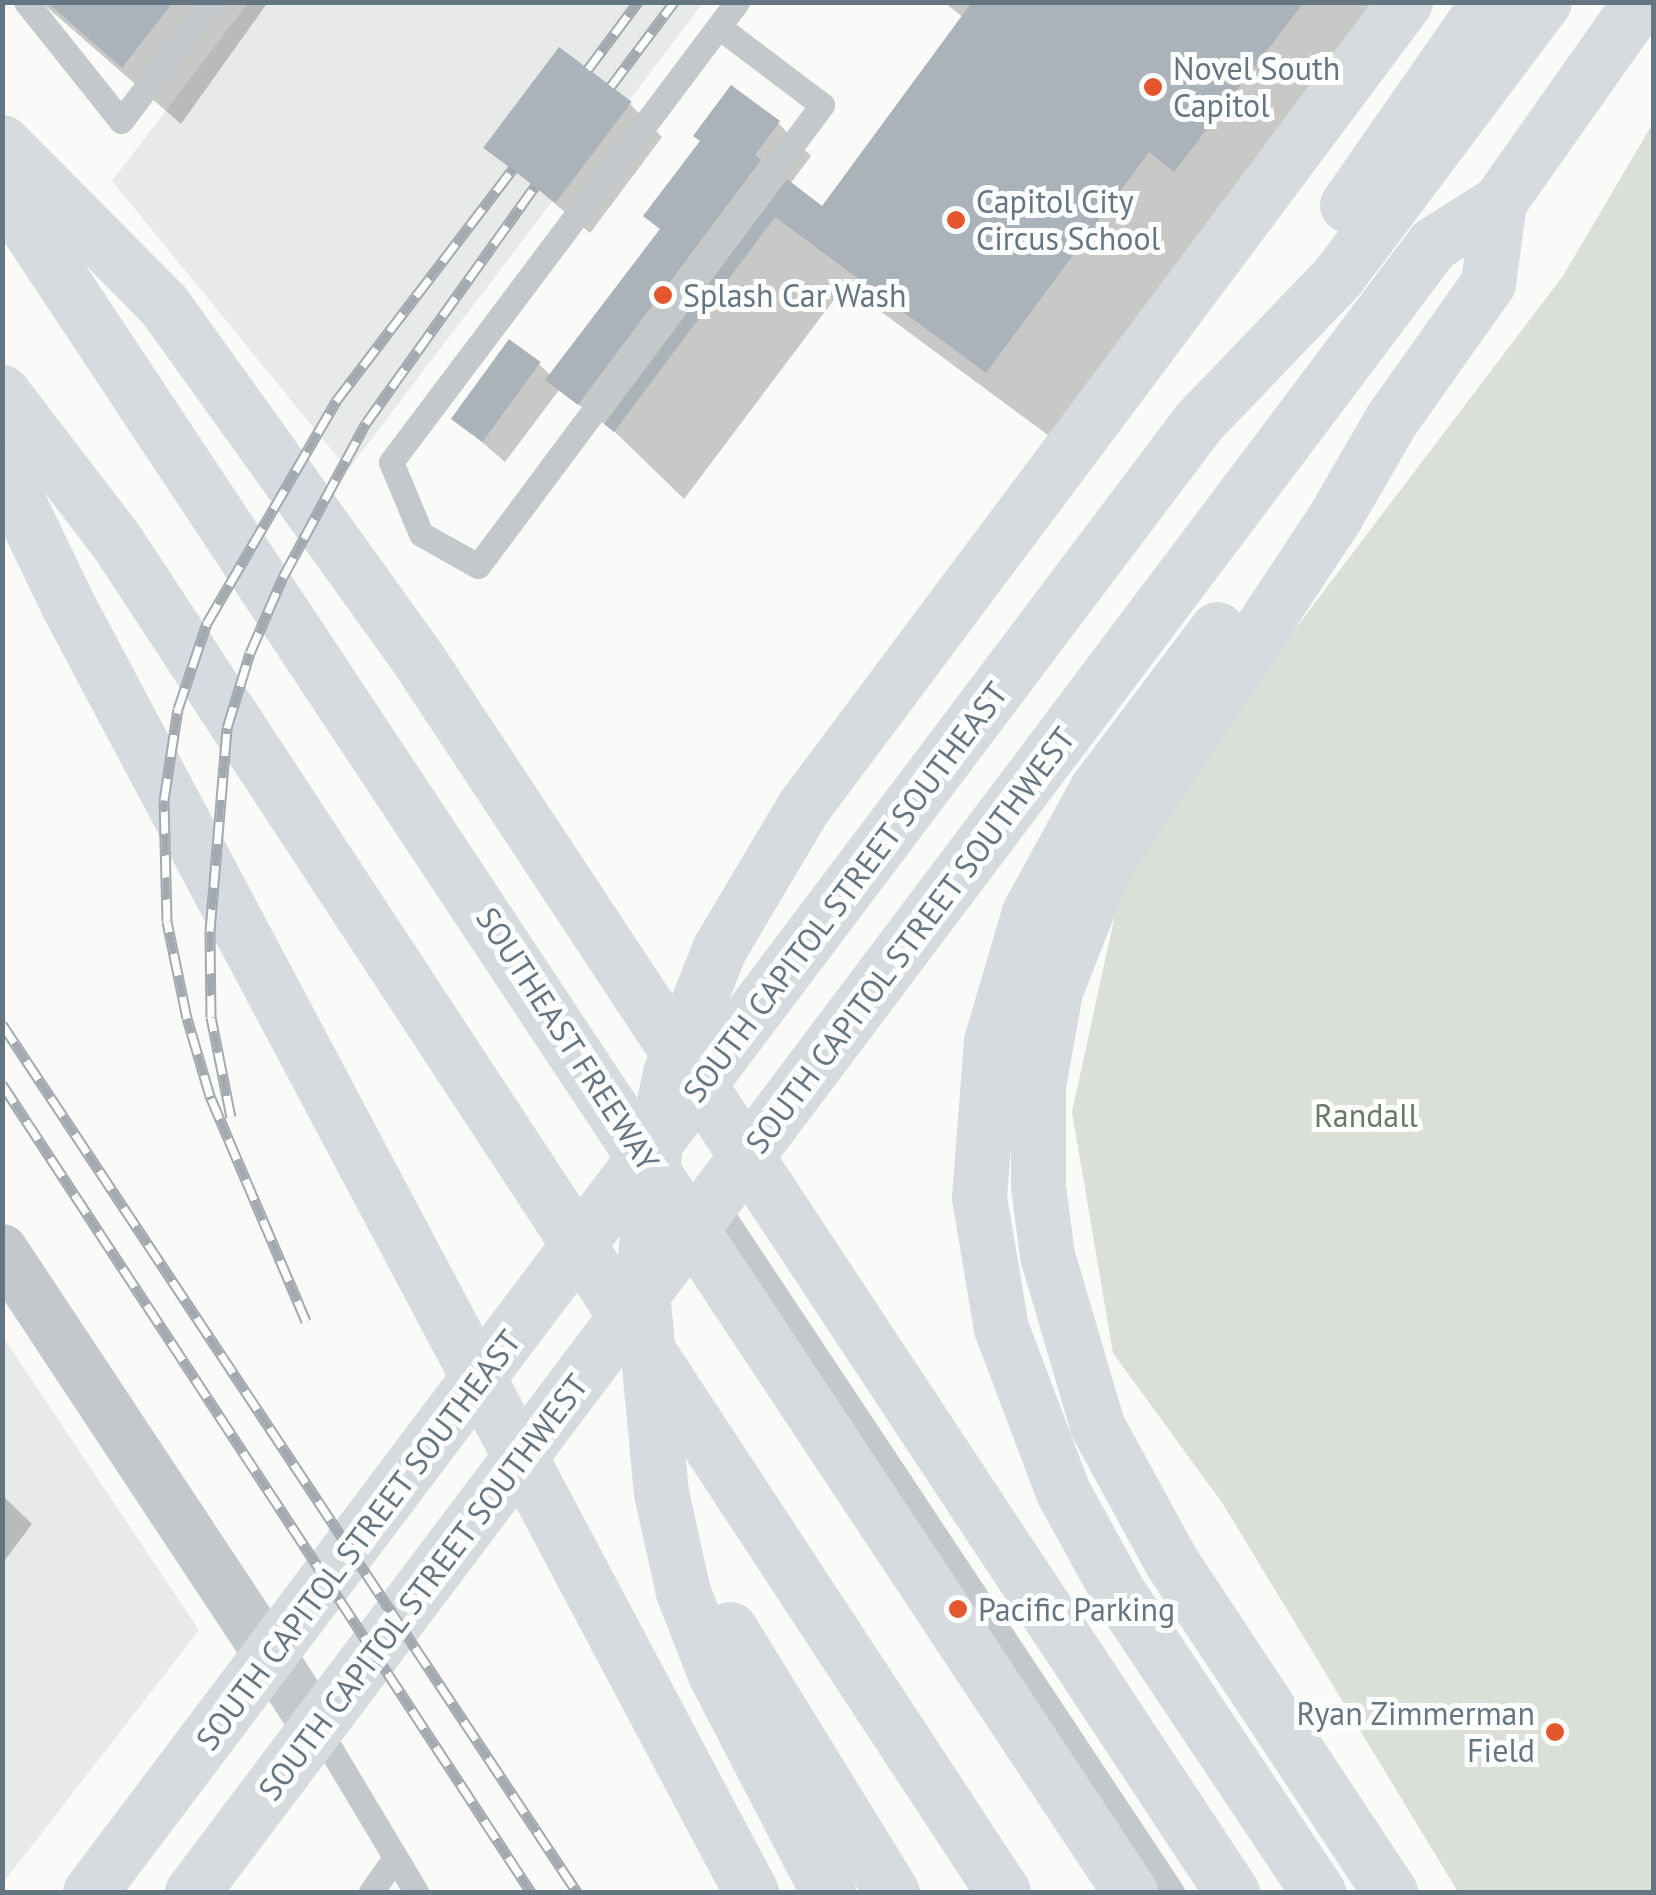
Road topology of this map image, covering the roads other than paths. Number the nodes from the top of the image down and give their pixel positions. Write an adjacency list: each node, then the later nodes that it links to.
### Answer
1 (26, 2): 2 (lane)
2 (211, 2)
3 (737, 2): 8 (lane)
4 (1406, 2): 19 (main road)
5 (1488, 2): 14 (main road)
6 (1544, 2): 14 (main road, SOUTH CAPITOL STREET SOUTHEAST)
7 (1640, 2): 11 (main road, SOUTH CAPITOL STREET SOUTHWEST)
8 (718, 27): 8 (lane)
9 (2, 142): 33 (main road)
10 (2, 189): 31 (main road, SOUTHEAST FREEWAY)
11 (1499, 202): 13 (main road); 17 (main road, SOUTH CAPITOL STREET SOUTHWEST)
12 (2, 392): 30 (main road)
13 (1391, 420): 34 (main road); 35 (main road)
14 (1200, 421): 16 (main road, SOUTH CAPITOL STREET SOUTHEAST)
15 (2, 468): 27 (main road)
16 (652, 1149): 17 (lane); 20 (main road, SOUTH CAPITOL STREET SOUTHEAST)
17 (716, 1200): 21 (main road, SOUTH CAPITOL STREET SOUTHWEST); 32 (lane)
18 (2, 1250): 20 (street)
19 (661, 1493): 28 (main road); 29 (main road)
20 (270, 1656): 21 (street); 23 (main road, SOUTH CAPITOL STREET SOUTHEAST)
21 (318, 1728): 22 (lane); 24 (main road, SOUTH CAPITOL STREET SOUTHWEST)
22 (395, 1858): 25 (lane); 26 (lane)
23 (90, 1892)
24 (192, 1892)
25 (371, 1892)
26 (416, 1892)
27 (751, 1892)
28 (828, 1892)
29 (892, 1892)
30 (1004, 1892)
31 (1130, 1892)
32 (1172, 1892)
33 (1232, 1892)
34 (1318, 1892)
35 (1390, 1892)

